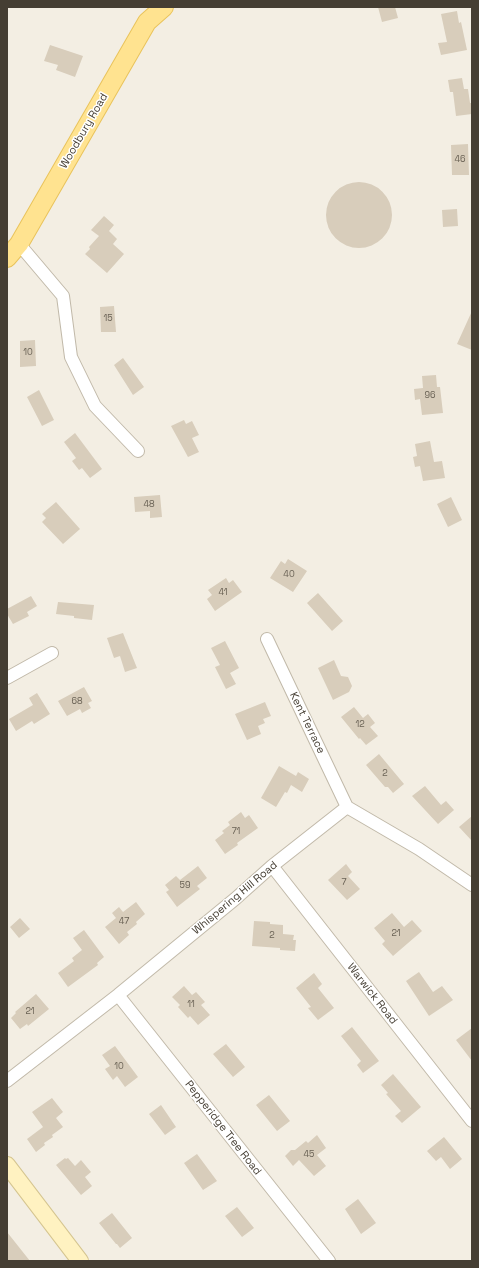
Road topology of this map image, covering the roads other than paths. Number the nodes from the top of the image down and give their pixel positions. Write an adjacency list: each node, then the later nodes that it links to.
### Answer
1 (164, 7): 2 (main road, Woodbury Road)
2 (19, 244): 3 (main road, Woodbury Road); 4 (street)
3 (7, 258)
4 (138, 451)
5 (267, 639): 8 (street, Kent Terrace)
6 (52, 653): 7 (street)
7 (7, 678)
8 (347, 807): 9 (street, Whispering Hill Road); 10 (street)
9 (272, 866): 11 (street, Whispering Hill Road); 13 (street, Warwick Road)
10 (472, 885)
11 (118, 995): 12 (street, Whispering Hill Road); 16 (street, Pepperidge Tree Road)
12 (7, 1081)
13 (472, 1121)
14 (7, 1165): 15 (street)
15 (80, 1261)
16 (328, 1261)

